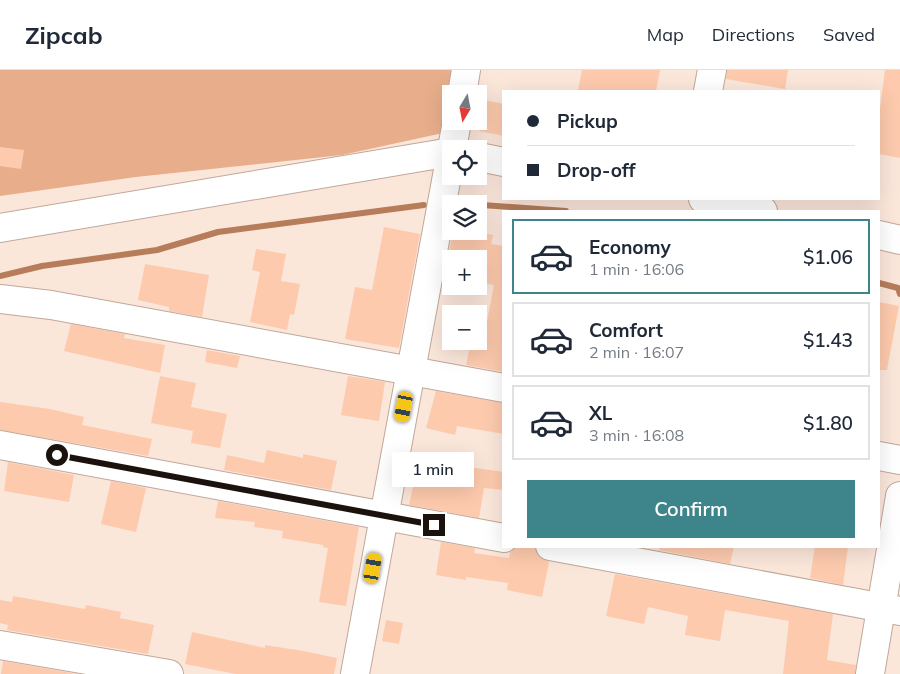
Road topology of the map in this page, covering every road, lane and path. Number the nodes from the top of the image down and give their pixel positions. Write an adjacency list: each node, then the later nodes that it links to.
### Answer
1 (466, 70): 3 (street)
2 (712, 70): 4 (street)
3 (464, 85)
4 (708, 90)
5 (442, 154): 11 (street)
6 (487, 159): 7 (street)
7 (502, 162)
8 (446, 185): 15 (street)
9 (708, 200): 10 (street)
10 (758, 210)
11 (0, 228)
12 (880, 236): 13 (street)
13 (900, 240)
14 (0, 299): 15 (street)
15 (411, 371): 16 (street); 21 (street)
16 (502, 388)
17 (0, 445): 21 (street)
18 (880, 456): 19 (street)
19 (900, 460)
20 (900, 496): 24 (street)
21 (382, 515): 22 (street); 27 (street)
22 (502, 538)
23 (561, 548): 24 (street)
24 (890, 609): 28 (street)
25 (0, 645): 26 (street)
26 (169, 674)
27 (354, 674)
28 (870, 674)

